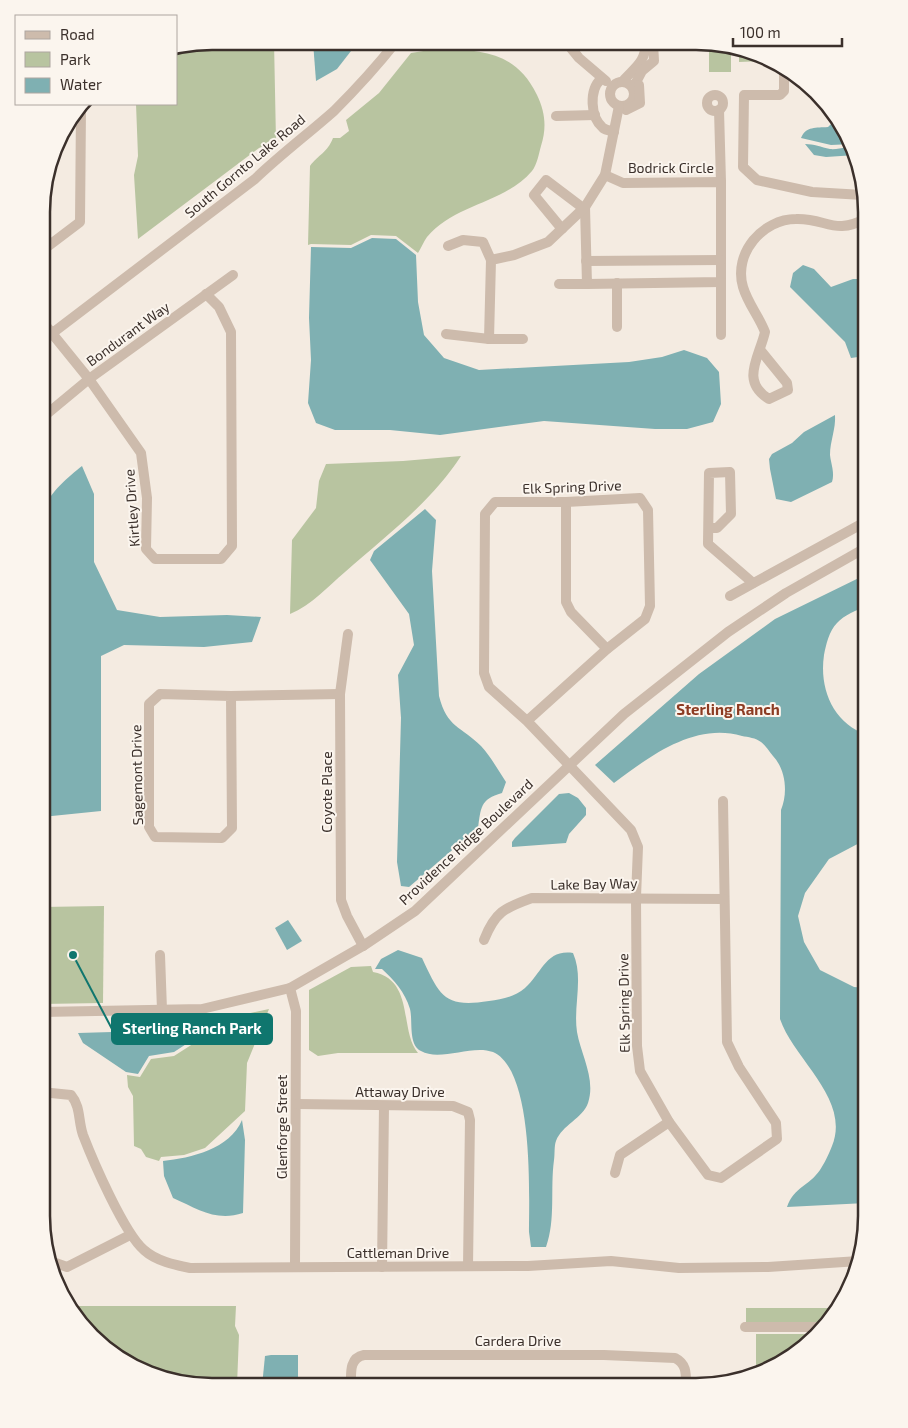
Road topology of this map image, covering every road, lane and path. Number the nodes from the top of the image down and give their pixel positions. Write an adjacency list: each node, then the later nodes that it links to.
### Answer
1 (390, 50): 38 (street, South Gornto Lake Road)
2 (572, 50): 7 (street)
3 (578, 50): 7 (street)
4 (639, 50): 8 (street)
5 (645, 50): 8 (street)
6 (653, 50): 12 (street)
7 (579, 58): 10 (street)
8 (638, 65): 11 (street)
9 (784, 76): 21 (street)
10 (601, 79): 11 (street); 15 (street)
11 (618, 84): 12 (street); 14 (street)
12 (635, 84): 14 (street)
13 (720, 110): 20 (street)
14 (618, 111): 18 (street)
15 (595, 115): 16 (street); 18 (street)
16 (556, 116)
17 (81, 117): 25 (street)
18 (614, 132): 19 (street)
19 (605, 175): 20 (street, Bodrick Circle); 22 (street)
20 (721, 182): 28 (street, Bodrick Circle)
21 (857, 195)
22 (584, 208): 24 (street); 24 (street); 29 (street)
23 (858, 222): 44 (street)
24 (562, 229): 27 (street)
25 (50, 245)
26 (448, 246): 27 (street)
27 (491, 260): 42 (street)
28 (721, 260): 29 (street); 31 (street, Bodrick Circle)
29 (586, 261): 34 (street)
30 (233, 275): 35 (street, Bondurant Way)
31 (721, 282): 32 (street); 40 (street, Bodrick Circle)
32 (617, 283): 34 (street); 36 (street)
33 (559, 284): 34 (street)
34 (587, 284)
35 (206, 294): 45 (street, Bondurant Way); 45 (street, Kirtley Drive)
36 (617, 327)
37 (50, 330): 38 (street, Kirtley Drive)
38 (53, 334): 41 (street, South Gornto Lake Road); 45 (street, Kirtley Drive)
39 (446, 334): 42 (street)
40 (721, 335)
41 (50, 336)
42 (488, 339): 43 (street)
43 (523, 339)
44 (761, 351): 44 (street)
45 (89, 379): 46 (street, Bondurant Way)
46 (50, 411)
47 (566, 502): 56 (street); 56 (street, Elk Spring Drive); 59 (street, Elk Spring Drive)
48 (858, 526): 53 (street)
49 (709, 528): 49 (street); 53 (street)
50 (858, 552): 52 (street, Providence Ridge Boulevard)
51 (858, 558): 52 (street, Providence Ridge Boulevard)
52 (826, 570): 60 (street, Providence Ridge Boulevard)
53 (753, 583): 54 (street)
54 (730, 596)
55 (348, 634): 57 (street, Coyote Place)
56 (607, 648): 59 (street, Elk Spring Drive)
57 (340, 694): 58 (street, Sagemont Drive); 65 (street, Coyote Place)
58 (231, 696): 58 (street, Sagemont Drive)
59 (527, 721): 60 (street, Elk Spring Drive)
60 (568, 766): 62 (street, Elk Spring Drive); 65 (street, Providence Ridge Boulevard)
61 (724, 801): 63 (street, Elk Spring Drive)
62 (636, 897): 63 (street, Lake Bay Way); 64 (street, Lake Bay Way); 73 (street, Elk Spring Drive)
63 (724, 899): 73 (street, Elk Spring Drive)
64 (484, 940)
65 (363, 946): 67 (street, Providence Ridge Boulevard)
66 (160, 956): 68 (street)
67 (290, 988): 68 (street, Providence Ridge Boulevard); 71 (street, Glenforge Street)
68 (162, 1010): 69 (street, Providence Ridge Boulevard)
69 (50, 1012)
70 (50, 1093): 75 (street, Cattleman Drive)
71 (297, 1104): 72 (street, Attaway Drive); 80 (street, Glenforge Street)
72 (384, 1106): 78 (street); 79 (street, Attaway Drive)
73 (669, 1122): 74 (street)
74 (615, 1173)
75 (130, 1235): 77 (street); 80 (street, Cattleman Drive)
76 (851, 1261): 79 (street, Cattleman Drive)
77 (58, 1264)
78 (382, 1266): 79 (street, Cattleman Drive); 80 (street, Cattleman Drive)
79 (468, 1266)
80 (295, 1267)
81 (745, 1327): 82 (street)
82 (814, 1327)
83 (352, 1378): 84 (street, Cardera Drive)
84 (686, 1378)

